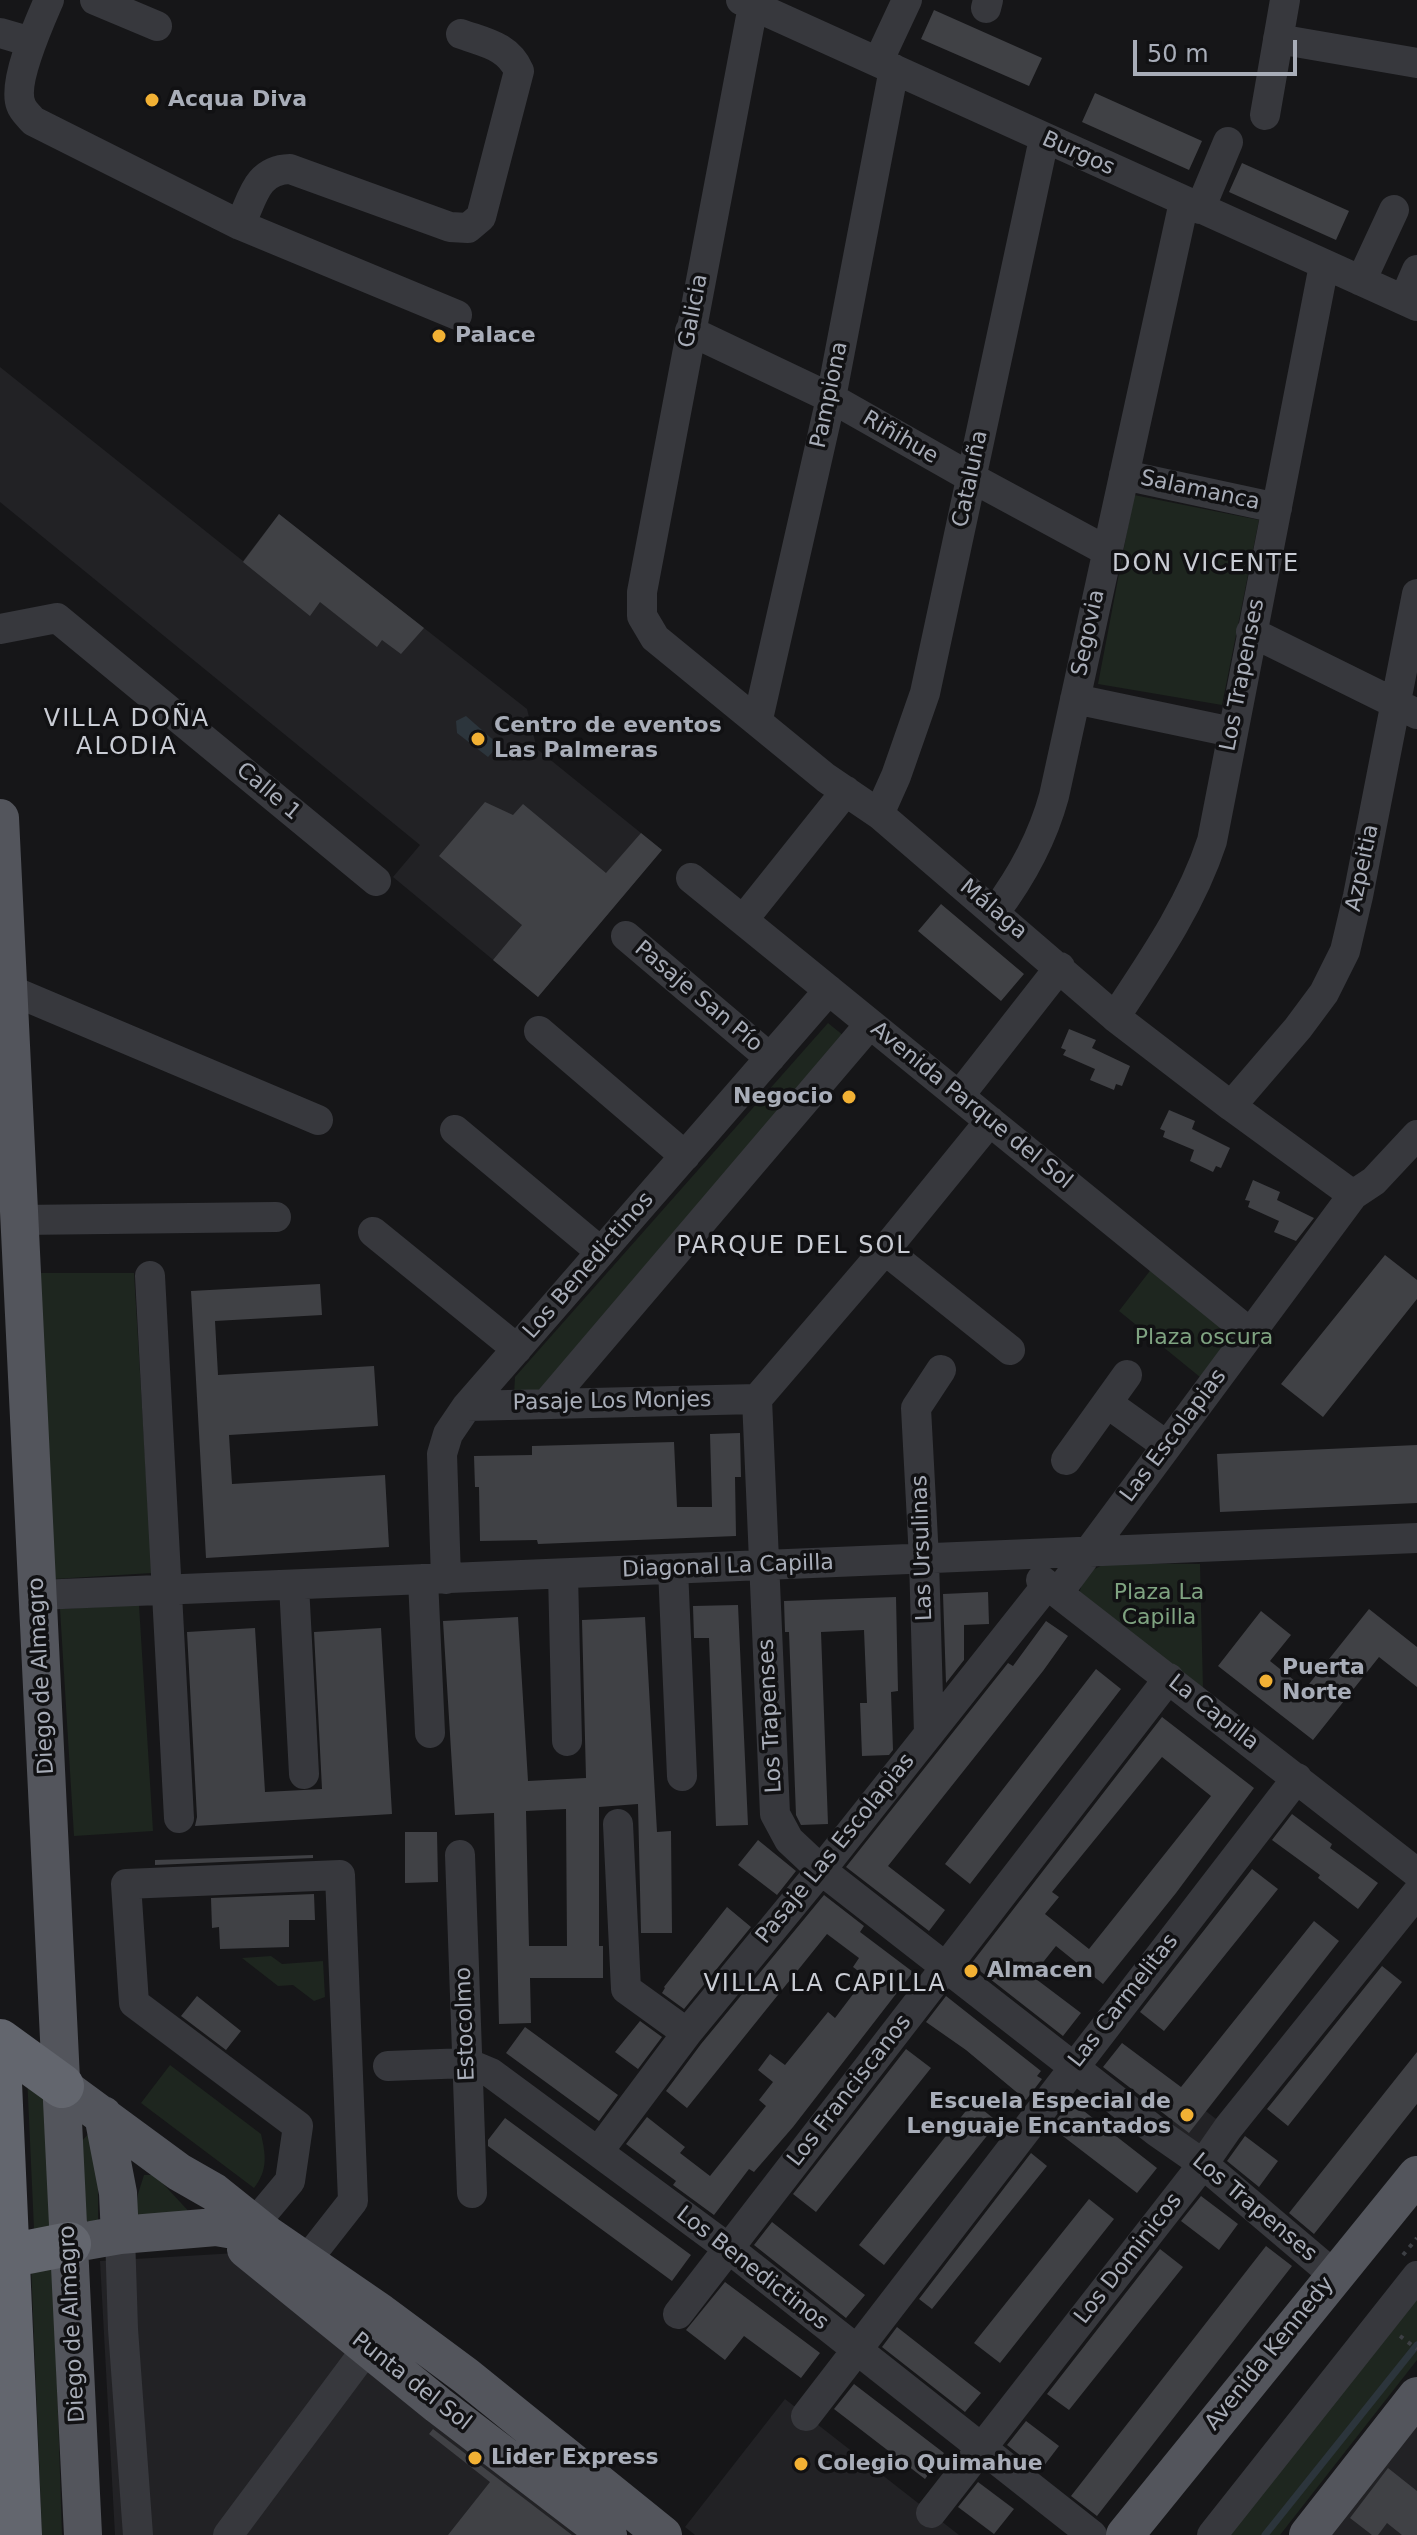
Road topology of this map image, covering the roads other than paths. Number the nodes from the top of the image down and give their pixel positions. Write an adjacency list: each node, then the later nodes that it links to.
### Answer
1 (49, 0): 10 (street)
2 (95, 0): 6 (street)
3 (907, 0): 12 (street, Pampiona)
4 (1285, 0): 9 (street)
5 (747, 3): 12 (street, Burgos); 24 (street, Galicia)
6 (157, 26)
7 (0, 33): 10 (street)
8 (461, 34): 18 (street)
9 (1278, 39): 11 (street); 13 (street)
10 (31, 42): 18 (street)
11 (1417, 63)
12 (886, 65): 14 (street, Burgos); 25 (street, Pampiona)
13 (1265, 115)
14 (1044, 139): 16 (street, Burgos); 27 (street, Cataluña)
15 (1228, 142): 16 (street, Segovia)
16 (1192, 205): 19 (street, Burgos); 26 (street, Segovia)
17 (1394, 210): 21 (street)
18 (240, 225): 23 (street)
19 (1324, 265): 21 (street, Burgos); 28 (street, Los Trapenses)
20 (1417, 270): 22 (street)
21 (1361, 281): 22 (street, Burgos)
22 (1410, 303)
23 (457, 315)
24 (690, 331): 25 (street, Riñihue); 31 (street, Galicia)
25 (831, 398): 27 (street, Riñihue); 36 (street, Pampiona)
26 (1124, 475): 28 (street, Salamanca); 29 (street, Segovia)
27 (972, 478): 29 (street, Riñihue); 39 (street, Cataluña)
28 (1277, 508): 33 (street, Los Trapenses)
29 (1107, 551): 34 (street, Segovia)
30 (1417, 594): 35 (street, Azpeitia)
31 (642, 616): 36 (street, Málaga)
32 (0, 629): 42 (street, Calle 1)
33 (1251, 632): 35 (street); 37 (street, Los Trapenses)
34 (1075, 699): 37 (street); 43 (street, Segovia)
35 (1406, 709): 54 (street, Azpeitia)
36 (758, 719): 38 (street, Málaga)
37 (1232, 732): 49 (street, Los Trapenses)
38 (846, 791): 39 (street, Málaga); 44 (street)
39 (879, 814): 43 (street, Málaga)
40 (0, 818): 47 (main road, Diego de Almagro)
41 (691, 878): 44 (street, Avenida Parque del Sol)
42 (376, 881)
43 (995, 912): 46 (street, Málaga)
44 (743, 920): 48 (street, Avenida Parque del Sol)
45 (626, 936): 52 (street, Pasaje San Pío)
46 (1060, 967): 49 (street, Málaga); 53 (street)
47 (8, 989): 55 (street); 62 (main road, Diego de Almagro)
48 (829, 990): 50 (street, Avenida Parque del Sol); 52 (street, Los Benedictinos)
49 (1115, 1017): 54 (street, Málaga)
50 (870, 1024): 53 (street, Avenida Parque del Sol); 73 (street)
51 (539, 1031): 59 (street)
52 (770, 1058): 59 (street, Los Benedictinos)
53 (959, 1096): 56 (street, Avenida Parque del Sol)
54 (1231, 1106): 60 (street, Málaga)
55 (318, 1120)
56 (990, 1121): 64 (street); 67 (street, Avenida Parque del Sol)
57 (455, 1130): 65 (street)
58 (1417, 1135): 60 (street, Las Escolapias)
59 (685, 1156): 65 (street, Los Benedictinos)
60 (1353, 1195): 67 (street, Las Escolapias)
61 (276, 1217): 62 (street)
62 (20, 1220): 89 (main road, Diego de Almagro)
63 (373, 1232): 68 (street)
64 (885, 1250): 69 (street); 72 (street)
65 (601, 1252): 68 (street, Los Benedictinos)
66 (150, 1276): 88 (street)
67 (1250, 1333): 76 (street, Las Escolapias)
68 (517, 1349): 75 (street, Los Benedictinos)
69 (1010, 1350)
70 (941, 1370): 81 (street, Las Ursulinas)
71 (1127, 1375): 74 (street)
72 (757, 1399): 73 (street, Pasaje Los Monjes); 82 (street, Los Trapenses)
73 (548, 1402): 75 (street, Pasaje Los Monjes)
74 (1107, 1403): 76 (street); 77 (street)
75 (467, 1406): 85 (street, Los Benedictinos)
76 (1167, 1446): 79 (street, Las Escolapias)
77 (1066, 1460)
78 (1417, 1538): 79 (street, Diagonal La Capilla)
79 (1088, 1552): 80 (street, Diagonal La Capilla); 87 (street, Las Escolapias)
80 (1008, 1555): 81 (street, Diagonal La Capilla); 87 (street, La Capilla)
81 (924, 1559): 82 (street, Diagonal La Capilla); 92 (street, Las Ursulinas)
82 (764, 1565): 83 (street, Diagonal La Capilla); 100 (street, Los Trapenses)
83 (673, 1569): 84 (street, Diagonal La Capilla); 95 (street)
84 (563, 1574): 85 (street, Diagonal La Capilla); 93 (street)
85 (435, 1579): 86 (street, Diagonal La Capilla); 91 (street, Los Benedictinos)
86 (294, 1585): 88 (street, Diagonal La Capilla); 94 (street)
87 (1052, 1589): 90 (street, La Capilla); 92 (street, Pasaje Las Escolapias)
88 (169, 1590): 89 (street, Diagonal La Capilla); 97 (street)
89 (38, 1595): 110 (main road, Diego de Almagro)
90 (1169, 1678): 96 (street, La Capilla); 103 (street, Los Franciscanos)
91 (430, 1733)
92 (929, 1734): 100 (street, Pasaje Las Escolapias)
93 (567, 1741)
94 (304, 1774)
95 (682, 1776)
96 (1297, 1778): 101 (street, La Capilla); 108 (street, Las Carmelitas)
97 (179, 1818)
98 (618, 1824): 104 (street)
99 (460, 1855): 106 (street, Estocolmo)
100 (821, 1870): 103 (street, Los Trapenses); 104 (street, Pasaje Las Escolapias)
101 (1417, 1873)
102 (1417, 1893): 113 (street, Los Dominicos)
103 (947, 1967): 108 (street, Los Trapenses); 121 (street, Los Franciscanos)
104 (687, 2033): 111 (street, Pasaje Las Escolapias)
105 (0, 2041): 110 (highway)
106 (467, 2063): 107 (street, Los Benedictinos); 111 (street, Los Benedictinos); 116 (street, Estocolmo)
107 (388, 2066)
108 (1073, 2067): 113 (street, Los Trapenses); 129 (street, Las Carmelitas)
109 (0, 2083): 122 (highway)
110 (86, 2102): 112 (main road, Punta del Sol); 115 (main road); 120 (main road, Diego de Almagro)
111 (598, 2152): 121 (street, Los Benedictinos)
112 (166, 2161): 115 (main road); 117 (main road, Punta del Sol); 118 (main road, Punta del Sol)
113 (1203, 2164): 124 (street, Los Trapenses); 134 (street, Los Dominicos)
114 (1417, 2175): 124 (main road, Avenida Kennedy)
115 (118, 2193): 119 (main road)
116 (472, 2193)
117 (216, 2227): 118 (main road, Punta del Sol); 119 (main road, Punta del Sol); 128 (main road, Punta del Sol)
118 (262, 2230): 123 (main road, Punta del Sol); 123 (street)
119 (120, 2235): 120 (main road, Punta del Sol); 139 (street)
120 (69, 2244): 122 (highway); 138 (main road, Diego de Almagro)
121 (728, 2248): 127 (street, Los Franciscanos); 129 (street, Los Benedictinos)
122 (4, 2260): 137 (highway)
123 (306, 2261): 126 (main road, Punta del Sol)
124 (1334, 2275): 144 (main road, Avenida Kennedy)
125 (1417, 2276): 145 (street)
126 (381, 2313): 128 (street); 130 (main road, Punta del Sol)
127 (678, 2314)
128 (367, 2348): 132 (main road, Punta del Sol); 140 (street)
129 (857, 2350): 133 (street, Las Carmelitas); 134 (street, Los Benedictinos)
130 (466, 2376): 132 (main road); 142 (main road, Punta del Sol)
131 (1415, 2403): 136 (main road)
132 (438, 2405): 141 (main road, Punta del Sol)
133 (806, 2416)
134 (981, 2448): 135 (street, Los Dominicos); 143 (street, Los Benedictinos)
135 (931, 2513)
136 (1310, 2534)
137 (20, 2535)
138 (83, 2535)
139 (138, 2535)
140 (228, 2535)
141 (608, 2535)
142 (663, 2535)
143 (1092, 2535)
144 (1125, 2535)
145 (1212, 2535)

